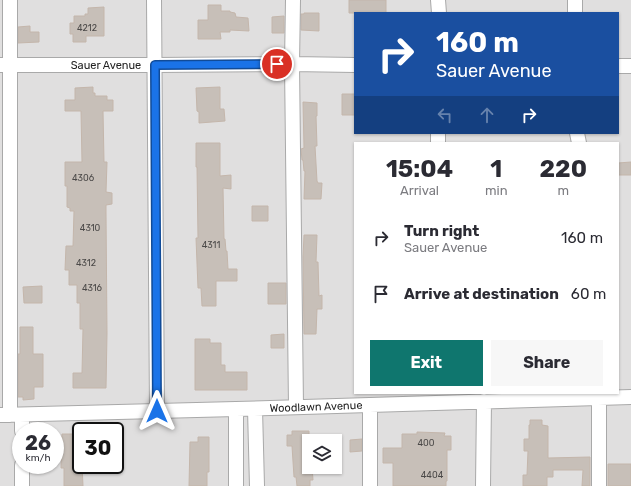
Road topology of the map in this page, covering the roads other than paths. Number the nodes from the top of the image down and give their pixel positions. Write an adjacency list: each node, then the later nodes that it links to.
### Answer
1 (10, 0): 9 (street)
2 (154, 0): 10 (street)
3 (293, 0): 8 (street)
4 (438, 0): 6 (street)
5 (575, 0): 7 (street)
6 (438, 12)
7 (575, 12)
8 (292, 64): 10 (street, Sauer Avenue); 11 (street, Sauer Avenue); 20 (street)
9 (5, 65): 10 (street, Sauer Avenue); 24 (street)
10 (155, 65): 23 (street)
11 (354, 65)
12 (619, 66): 13 (street)
13 (631, 66)
14 (578, 396): 17 (street, Woodlawn Avenue); 18 (street, Woodlawn Avenue)
15 (631, 397): 17 (street, Woodlawn Avenue)
16 (434, 398): 18 (street, Woodlawn Avenue); 19 (street, Woodlawn Avenue)
17 (599, 398): 31 (street)
18 (484, 401): 30 (street)
19 (370, 405): 20 (street, Woodlawn Avenue); 29 (street)
20 (296, 407): 22 (street, Woodlawn Avenue)
21 (236, 409): 22 (street, Woodlawn Avenue); 23 (street, Woodlawn Avenue); 27 (street)
22 (256, 409): 28 (street)
23 (157, 411): 24 (street, Woodlawn Avenue)
24 (11, 415)
25 (22, 474): 26 (street)
26 (22, 486)
27 (236, 486)
28 (257, 486)
29 (370, 486)
30 (483, 486)
31 (599, 486)

